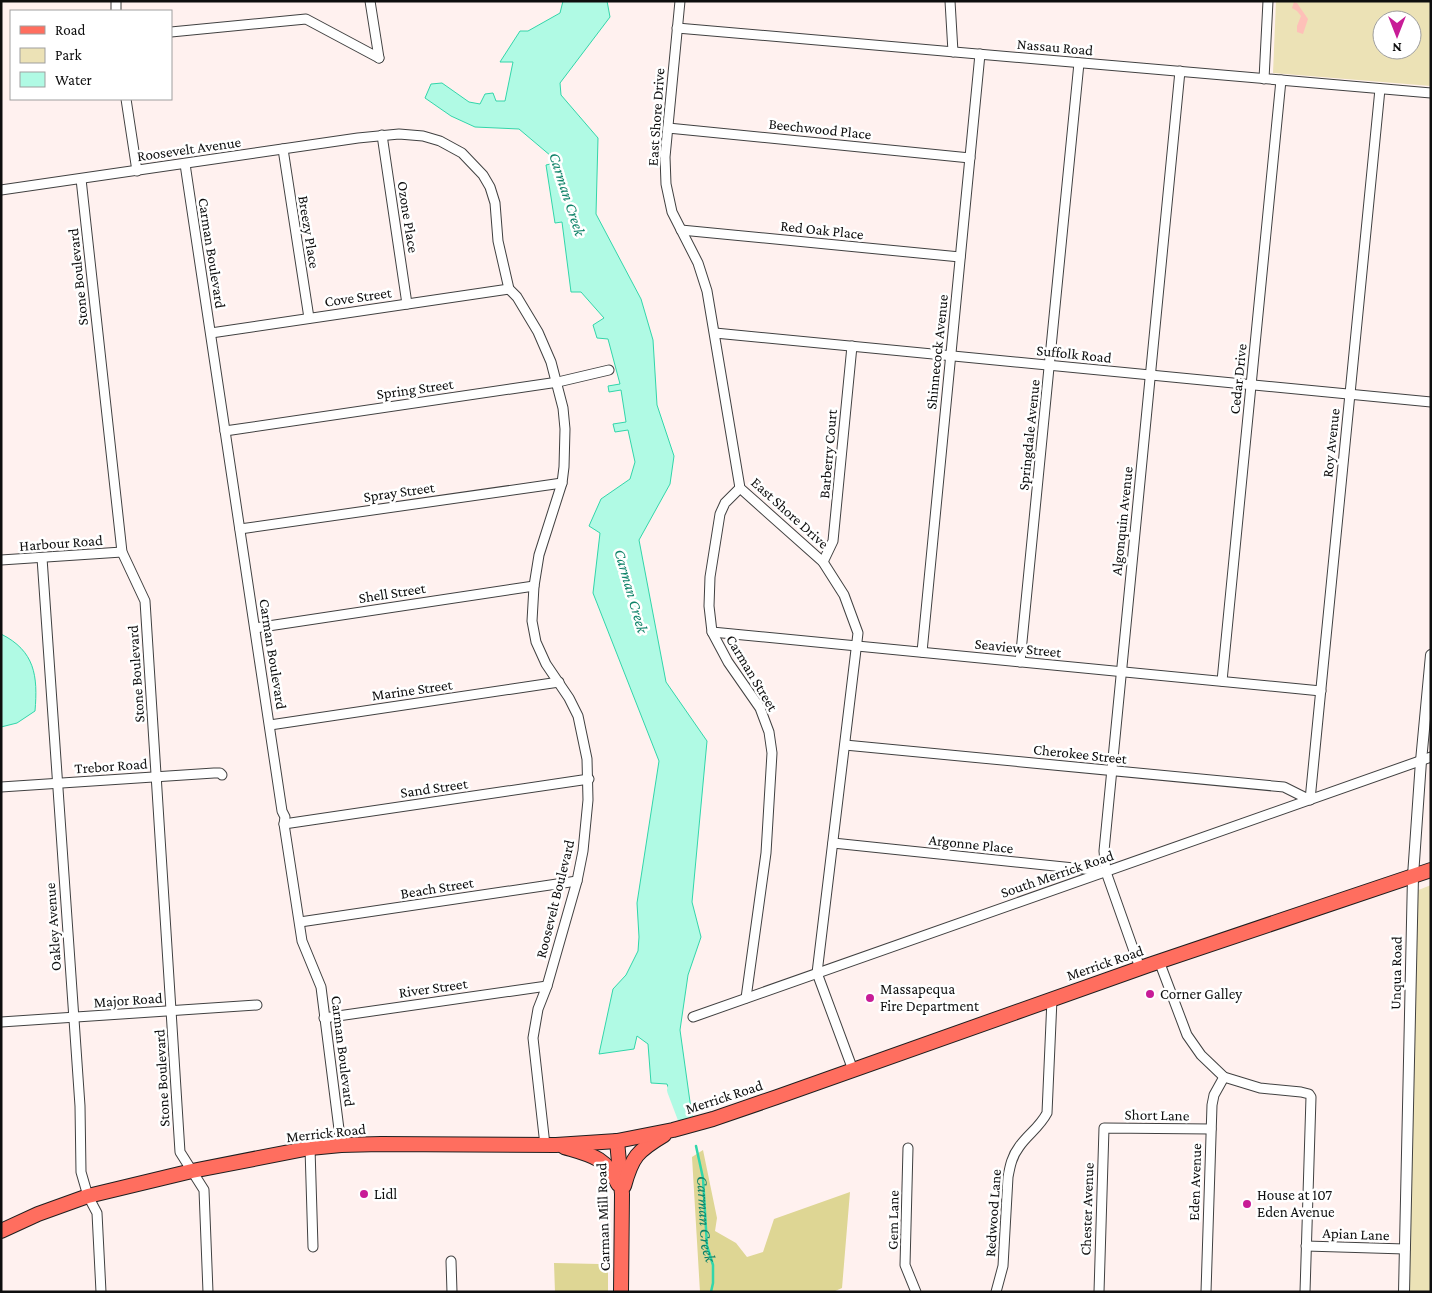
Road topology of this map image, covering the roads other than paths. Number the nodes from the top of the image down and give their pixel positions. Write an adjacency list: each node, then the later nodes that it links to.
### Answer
1 (370, 1): 6 (street)
2 (680, 1): 5 (street, East Shore Drive)
3 (950, 1): 7 (street)
4 (1268, 1): 11 (street)
5 (677, 28): 7 (street, Nassau Road); 16 (street, East Shore Drive)
6 (172, 32)
7 (953, 52): 8 (street, Nassau Road)
8 (980, 54): 9 (street, Nassau Road); 19 (street, Shinnecock Avenue)
9 (1079, 63): 10 (street, Nassau Road); 33 (street, Springdale Avenue)
10 (1180, 71): 11 (street, Nassau Road); 35 (street, Algonquin Avenue)
11 (1264, 78): 12 (street, Nassau Road)
12 (1281, 80): 13 (street, Nassau Road); 37 (street, Cedar Drive)
13 (1380, 88): 14 (street, Nassau Road); 38 (street, Roy Avenue)
14 (1431, 93)
15 (126, 100): 21 (street)
16 (668, 128): 19 (street, Beechwood Place); 24 (street, East Shore Drive)
17 (382, 135): 18 (street, Roosevelt Avenue); 26 (street, Roosevelt Boulevard); 27 (street, Ozone Place)
18 (283, 149): 20 (street, Roosevelt Avenue); 28 (street, Breezy Place)
19 (970, 158): 25 (street, Shinnecock Avenue)
20 (185, 164): 21 (street, Roosevelt Avenue); 29 (street, Carman Boulevard)
21 (137, 171): 22 (street, Roosevelt Avenue)
22 (80, 179): 23 (street, Roosevelt Avenue); 44 (street, Stone Boulevard)
23 (1, 190)
24 (681, 230): 25 (street, Red Oak Place); 30 (street, East Shore Drive)
25 (960, 257): 32 (street, Shinnecock Avenue)
26 (509, 288): 27 (street, Cove Street); 36 (street, Roosevelt Boulevard)
27 (407, 304): 28 (street, Cove Street)
28 (309, 318): 29 (street, Cove Street)
29 (211, 333): 40 (street, Carman Boulevard)
30 (715, 333): 31 (street, Suffolk Road); 42 (street, East Shore Drive)
31 (852, 346): 32 (street, Suffolk Road); 47 (street, Barberry Court)
32 (951, 356): 33 (street, Suffolk Road); 52 (street, Shinnecock Avenue)
33 (1050, 365): 35 (street, Suffolk Road); 54 (street, Springdale Avenue)
34 (609, 370): 36 (street, Spring Street)
35 (1150, 375): 37 (street, Suffolk Road); 55 (street, Algonquin Avenue)
36 (558, 382): 40 (street, Spring Street); 41 (street, Roosevelt Boulevard)
37 (1251, 385): 38 (street, Suffolk Road); 56 (street, Cedar Drive)
38 (1350, 394): 39 (street, Suffolk Road); 58 (street, Roy Avenue)
39 (1431, 402)
40 (225, 431): 43 (street, Carman Boulevard)
41 (562, 483): 43 (street, Spray Street); 48 (street, Roosevelt Boulevard)
42 (740, 488): 47 (street, East Shore Drive); 50 (street, Carman Street)
43 (240, 529): 49 (street, Carman Boulevard)
44 (122, 552): 45 (street, Harbour Road); 64 (street, Stone Boulevard)
45 (42, 558): 46 (street, Harbour Road); 66 (street, Oakley Avenue)
46 (1, 560)
47 (823, 562): 51 (street, East Shore Drive)
48 (534, 586): 49 (street, Shell Street); 57 (street, Roosevelt Boulevard)
49 (255, 628): 59 (street, Carman Boulevard)
50 (712, 632): 51 (street, Seaview Street); 80 (street, Carman Street)
51 (857, 646): 52 (street, Seaview Street); 60 (street, East Shore Drive)
52 (922, 652): 54 (street, Seaview Street)
53 (1431, 655): 61 (street, Unqua Road)
54 (1020, 662): 55 (street, Seaview Street)
55 (1121, 671): 56 (street, Seaview Street); 62 (street, Algonquin Avenue)
56 (1222, 681): 58 (street, Seaview Street)
57 (559, 682): 59 (street, Marine Street); 65 (street, Roosevelt Boulevard)
58 (1321, 691): 68 (street, Roy Avenue)
59 (270, 726): 69 (street, Carman Boulevard)
60 (845, 745): 62 (street, Cherokee Street); 70 (street, East Shore Drive)
61 (1426, 759): 68 (street, South Merrick Road); 73 (street, Unqua Road)
62 (1112, 771): 68 (street, Cherokee Street); 72 (street, Algonquin Avenue)
63 (222, 775): 64 (street, Trebor Road)
64 (156, 777): 66 (street, Trebor Road); 83 (street, Stone Boulevard)
65 (589, 779): 69 (street, Sand Street); 74 (street, Roosevelt Boulevard)
66 (57, 783): 67 (street, Trebor Road); 85 (street, Oakley Avenue)
67 (1, 787)
68 (1310, 800): 72 (street, South Merrick Road)
69 (284, 824): 75 (street, Carman Boulevard)
70 (833, 843): 72 (street, Argonne Place); 78 (street, East Shore Drive)
71 (1431, 870): 73 (main road, Merrick Road)
72 (1106, 872): 77 (street, Algonquin Avenue); 78 (street, South Merrick Road)
73 (1413, 876): 76 (main road, Merrick Road); 104 (street, Unqua Road)
74 (577, 881): 75 (street, Beach Street); 79 (street, Roosevelt Boulevard)
75 (300, 922): 86 (street, Carman Boulevard)
76 (1159, 961): 77 (main road, Merrick Road); 89 (street)
77 (1140, 968): 81 (main road, Merrick Road)
78 (817, 973): 80 (street, South Merrick Road); 88 (street, East Shore Drive)
79 (547, 986): 86 (street, River Street); 95 (street, Roosevelt Boulevard)
80 (746, 998): 84 (street, South Merrick Road)
81 (1052, 999): 88 (main road, Merrick Road); 111 (street, Redwood Lane)
82 (256, 1004): 83 (street, Major Road)
83 (172, 1011): 85 (street, Major Road); 98 (street, Stone Boulevard)
84 (693, 1017)
85 (73, 1018): 87 (street, Major Road); 100 (street, Oakley Avenue)
86 (324, 1018): 94 (street, Carman Boulevard)
87 (1, 1022)
88 (853, 1070): 92 (main road, Merrick Road)
89 (1224, 1077): 91 (street, Eden Avenue); 102 (street)
90 (1104, 1128): 91 (street, Short Lane); 112 (street, Chester Avenue)
91 (1210, 1129): 113 (street, Eden Avenue)
92 (673, 1130): 93 (main road, Merrick Road); 99 (main road)
93 (617, 1141): 95 (main road, Merrick Road); 99 (main road, Carman Mill Road)
94 (341, 1145): 95 (main road, Merrick Road); 96 (main road, Merrick Road)
95 (550, 1145): 99 (main road)
96 (310, 1148): 98 (main road, Merrick Road); 103 (street)
97 (908, 1148): 110 (street, Gem Lane)
98 (192, 1171): 100 (main road, Merrick Road); 107 (street, Stone Boulevard)
99 (622, 1194): 109 (main road, Carman Mill Road)
100 (88, 1196): 101 (main road, Merrick Road); 106 (street, Oakley Avenue)
101 (1, 1231)
102 (1306, 1246): 104 (street, Apian Lane); 114 (street)
103 (313, 1247)
104 (1405, 1249): 115 (street, Unqua Road)
105 (451, 1262): 108 (street)
106 (101, 1292)
107 (208, 1292)
108 (452, 1292)
109 (621, 1292)
110 (916, 1292)
111 (996, 1292)
112 (1099, 1292)
113 (1206, 1292)
114 (1305, 1292)
115 (1404, 1292)

